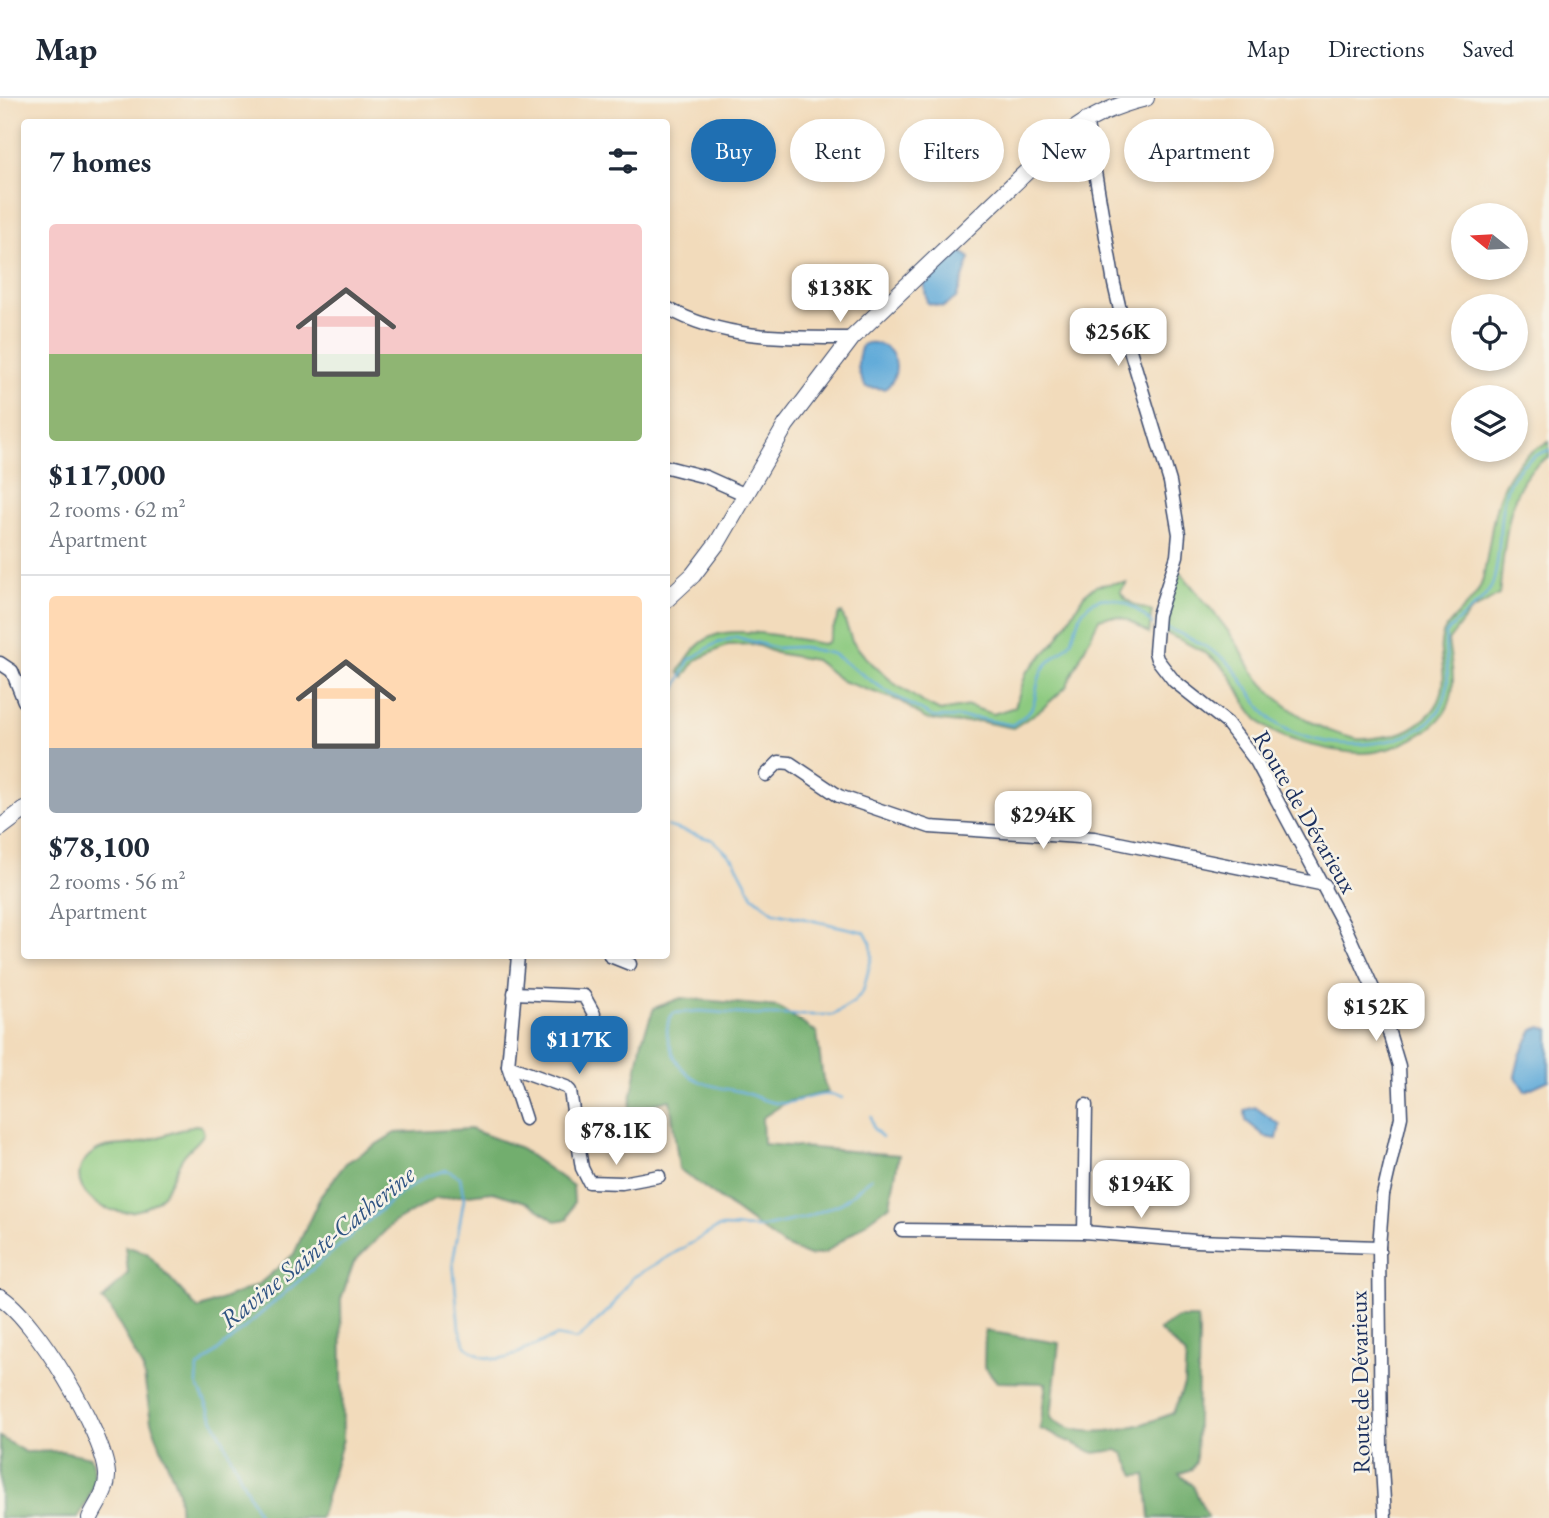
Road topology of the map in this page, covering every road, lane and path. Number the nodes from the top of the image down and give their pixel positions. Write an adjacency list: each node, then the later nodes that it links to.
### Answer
1 (1146, 98): 2 (main road)
2 (1086, 119)
3 (1018, 180): 6 (main road)
4 (1097, 182): 15 (street, Route de Dévarieux)
5 (670, 310): 6 (street)
6 (852, 338): 8 (main road)
7 (670, 468): 8 (street)
8 (744, 494): 9 (main road)
9 (670, 596)
10 (0, 663): 11 (street)
11 (21, 694)
12 (766, 775): 15 (street)
13 (21, 812): 14 (main road)
14 (0, 828)
15 (1325, 885): 27 (street, Route de Dévarieux)
16 (518, 959): 19 (street)
17 (618, 959): 18 (street)
18 (630, 964)
19 (514, 993): 20 (street); 21 (street)
20 (594, 1014)
21 (508, 1066): 23 (street); 24 (street)
22 (1086, 1105): 26 (street)
23 (525, 1119)
24 (659, 1176)
25 (901, 1230): 26 (street)
26 (1084, 1232): 27 (street)
27 (1379, 1247): 30 (street, Route de Dévarieux)
28 (0, 1297): 29 (main road)
29 (90, 1518)
30 (1385, 1518)

